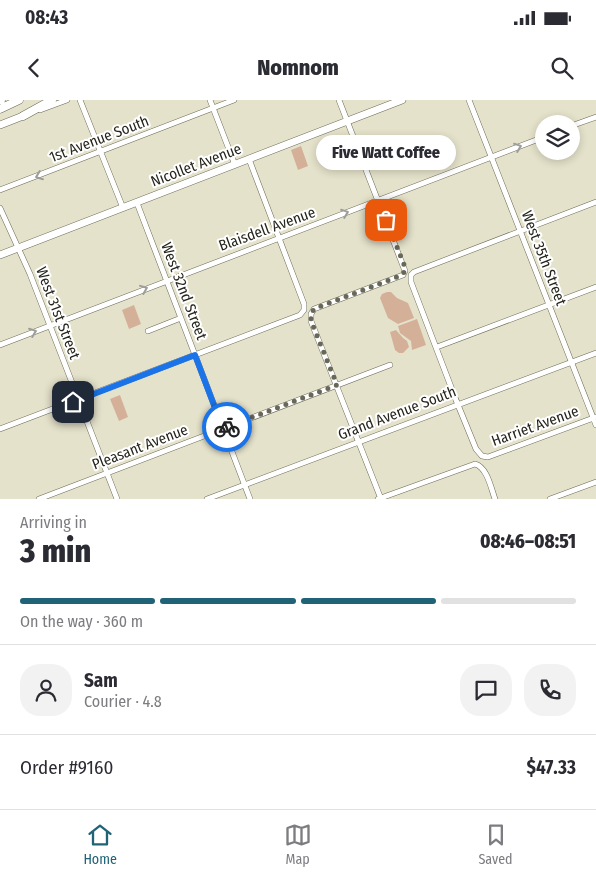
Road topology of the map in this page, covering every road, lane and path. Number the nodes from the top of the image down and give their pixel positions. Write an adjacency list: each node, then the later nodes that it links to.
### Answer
1 (19, 100): 11 (highway)
2 (52, 100): 12 (highway)
3 (67, 100): 12 (street)
4 (80, 100): 18 (street)
5 (210, 100): 10 (street)
6 (234, 100): 10 (street, 1st Avenue South)
7 (339, 100): 14 (street)
8 (402, 100): 14 (main road, Nicollet Avenue)
9 (469, 100): 19 (street, West 35th Street)
10 (213, 108): 18 (street, 1st Avenue South); 21 (street)
11 (0, 109)
12 (23, 116): 16 (main road)
13 (596, 118): 15 (street)
14 (347, 121): 20 (main road, Nicollet Avenue); 23 (street)
15 (580, 123)
16 (0, 125)
17 (535, 140): 19 (street, Blaisdell Avenue, one-way to 17)
18 (100, 152): 22 (street, 1st Avenue South, one-way to 22); 27 (street)
19 (492, 157): 23 (street, Blaisdell Avenue); 28 (street, West 35th Street)
20 (249, 159): 21 (main road, Nicollet Avenue); 29 (street)
21 (235, 165): 25 (main road, Nicollet Avenue)
22 (0, 190)
23 (379, 200): 29 (street, Blaisdell Avenue, one-way to 23); 44 (street)
24 (596, 202): 28 (street)
25 (137, 203): 27 (main road, Nicollet Avenue); 32 (street, West 32nd Street)
26 (0, 208): 30 (street, West 31st Street)
27 (123, 208): 30 (main road, Nicollet Avenue)
28 (520, 231): 34 (street, West 35th Street); 39 (street)
29 (279, 238): 32 (street, Blaisdell Avenue); 41 (street)
30 (19, 248): 31 (main road, Nicollet Avenue); 36 (street, West 31st Street)
31 (0, 255)
32 (166, 280): 35 (street, West 32nd Street); 36 (street, Blaisdell Avenue, one-way to 32)
33 (596, 287): 34 (street)
34 (549, 305): 39 (street); 42 (street, West 35th Street)
35 (181, 318): 37 (street); 41 (street, West 32nd Street)
36 (50, 325): 38 (street, Blaisdell Avenue, one-way to 36); 45 (street, West 31st Street)
37 (148, 331)
38 (0, 345)
39 (437, 347): 46 (street)
40 (596, 353): 42 (street, Grand Avenue South)
41 (195, 355): 45 (street); 50 (street, West 32nd Street)
42 (571, 362): 46 (street, Grand Avenue South); 47 (street, West 35th Street)
43 (390, 365): 44 (street, Pleasant Avenue)
44 (337, 385): 50 (street, Pleasant Avenue); 51 (street)
45 (79, 400): 49 (street); 52 (street, West 31st Street)
46 (458, 404): 47 (street, Harriet Avenue); 51 (street, Grand Avenue South)
47 (594, 417): 48 (street, West 35th Street)
48 (596, 426)
49 (0, 429)
50 (223, 429): 52 (street, Pleasant Avenue); 54 (street, West 32nd Street)
51 (358, 442): 54 (street, Grand Avenue South); 59 (street)
52 (107, 473): 55 (street, Pleasant Avenue); 56 (street, West 31st Street)
53 (596, 482): 61 (street)
54 (245, 484): 57 (street, Grand Avenue South); 58 (street, West 32nd Street)
55 (39, 499)
56 (117, 499)
57 (207, 499)
58 (250, 499)
59 (380, 499): 60 (street, Harriet Avenue)
60 (495, 499)
61 (550, 499)

